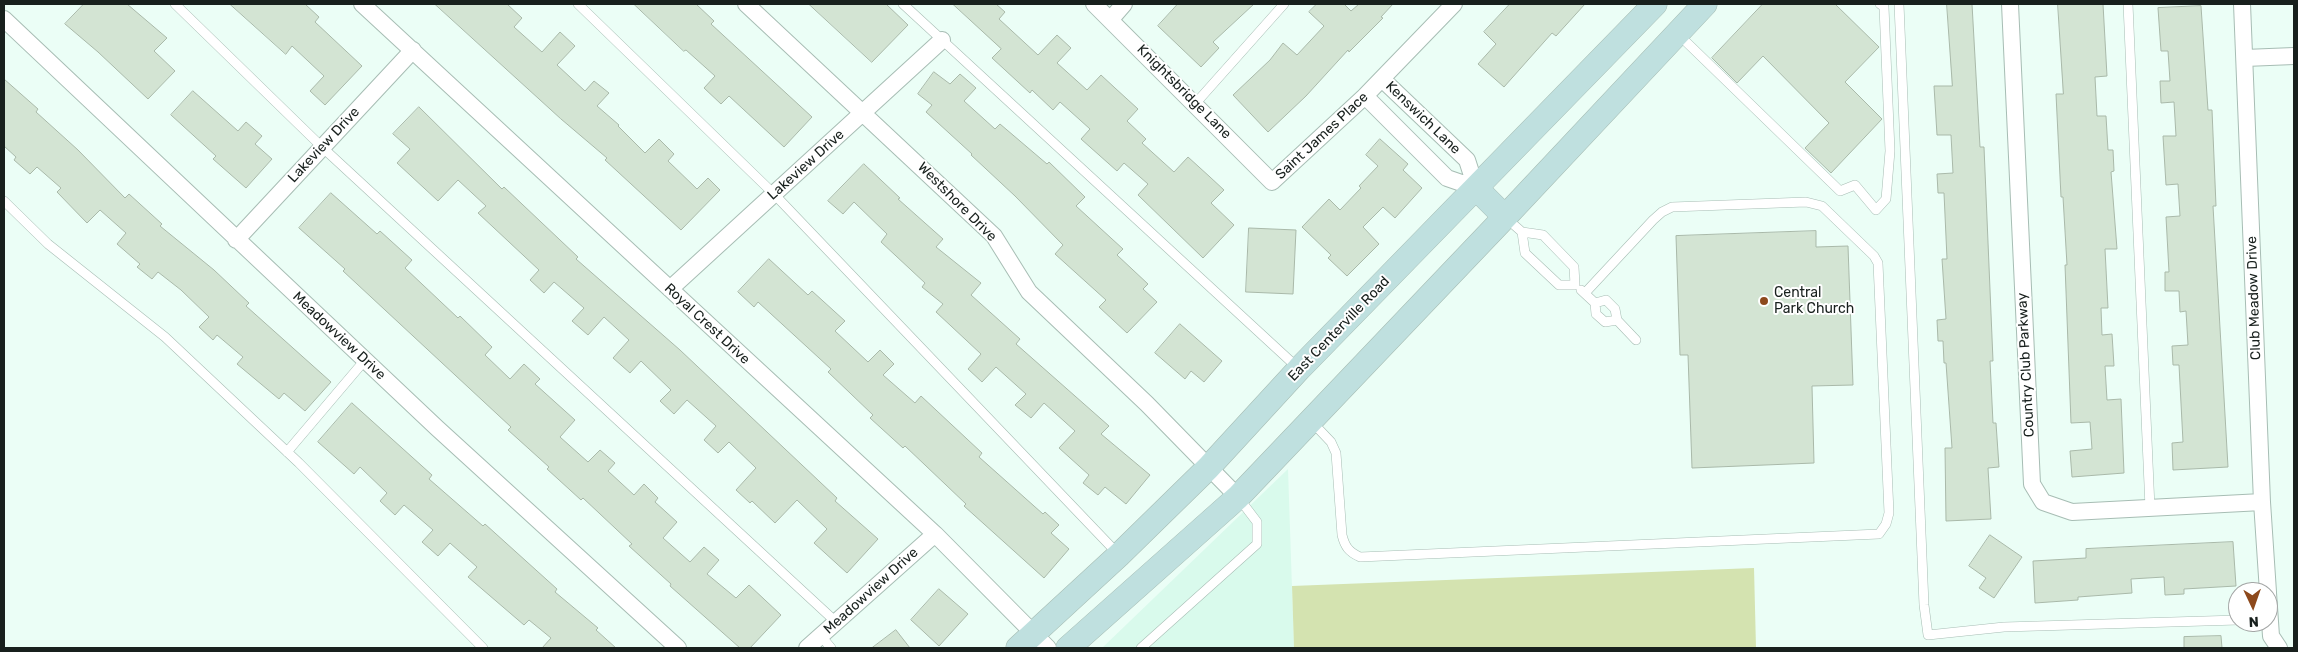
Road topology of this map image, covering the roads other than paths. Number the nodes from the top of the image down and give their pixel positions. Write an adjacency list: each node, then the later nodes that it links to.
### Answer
1 (175, 4): 28 (lane)
2 (362, 4): 21 (street, Royal Crest Drive)
3 (578, 4): 31 (lane)
4 (746, 4): 27 (street, Westshore Drive)
5 (903, 4): 20 (lane)
6 (1094, 4): 18 (street, Knightsbridge Lane)
7 (1124, 4): 18 (street)
8 (1284, 4): 26 (lane)
9 (1454, 4): 24 (street, Saint James Place)
10 (1705, 4): 19 (main road)
11 (1880, 4): 19 (lane)
12 (1899, 4): 52 (lane)
13 (2010, 4): 48 (street, Country Club Parkway)
14 (2128, 4): 48 (lane)
15 (2242, 4): 23 (street, Club Meadow Drive)
16 (1652, 6): 19 (main road); 30 (main road, East Centerville Road)
17 (4, 19): 34 (street, Meadowview Drive)
18 (1111, 19): 26 (street, Knightsbridge Lane)
19 (1678, 33): 33 (main road)
20 (942, 40): 27 (street, Lakeview Drive); 42 (lane)
21 (412, 50): 28 (street, Lakeview Drive); 36 (street, Royal Crest Drive)
22 (2294, 56): 23 (street)
23 (2245, 58): 47 (street, Club Meadow Drive)
24 (1382, 79): 25 (street, Saint James Place); 30 (street, Kenswich Lane)
25 (1365, 96): 29 (street, Saint James Place); 30 (street, Kenswich Lane)
26 (1195, 104): 29 (street, Knightsbridge Lane)
27 (864, 112): 31 (street, Lakeview Drive); 45 (street, Westshore Drive)
28 (322, 147): 34 (street, Lakeview Drive); 53 (lane)
29 (1272, 182)
30 (1476, 188): 33 (main road); 42 (main road, East Centerville Road)
31 (774, 194): 36 (street, Lakeview Drive); 50 (lane)
32 (4, 201): 44 (lane)
33 (1513, 225): 35 (lane); 35 (lane); 43 (main road)
34 (236, 240): 41 (street, Meadowview Drive)
35 (1575, 285): 37 (lane)
36 (670, 289): 49 (street, Royal Crest Drive)
37 (1585, 293): 38 (lane); 43 (lane)
38 (1595, 302): 39 (lane); 39 (lane)
39 (1617, 320): 40 (lane)
40 (1636, 340)
41 (365, 360): 44 (lane); 58 (street, Meadowview Drive)
42 (1299, 369): 45 (main road, East Centerville Road)
43 (1310, 421): 46 (main road)
44 (287, 452): 57 (lane)
45 (1208, 468): 46 (street, Westshore Drive); 50 (main road, East Centerville Road)
46 (1238, 497): 60 (main road); 61 (lane)
47 (2262, 502): 48 (street, Country Club Parkway); 51 (street, Club Meadow Drive)
48 (2150, 508)
49 (935, 534): 53 (street, Meadowview Drive); 56 (street, Royal Crest Drive)
50 (1119, 555): 56 (main road, East Centerville Road)
51 (2267, 582)
52 (2228, 620)
53 (836, 622): 55 (street, Meadowview Drive)
54 (2270, 632): 62 (street, Club Meadow Drive)
55 (826, 642): 59 (street, Meadowview Drive)
56 (1033, 644)
57 (483, 648)
58 (678, 648)
59 (807, 648)
60 (1068, 648)
61 (1142, 648)
62 (2278, 648)

